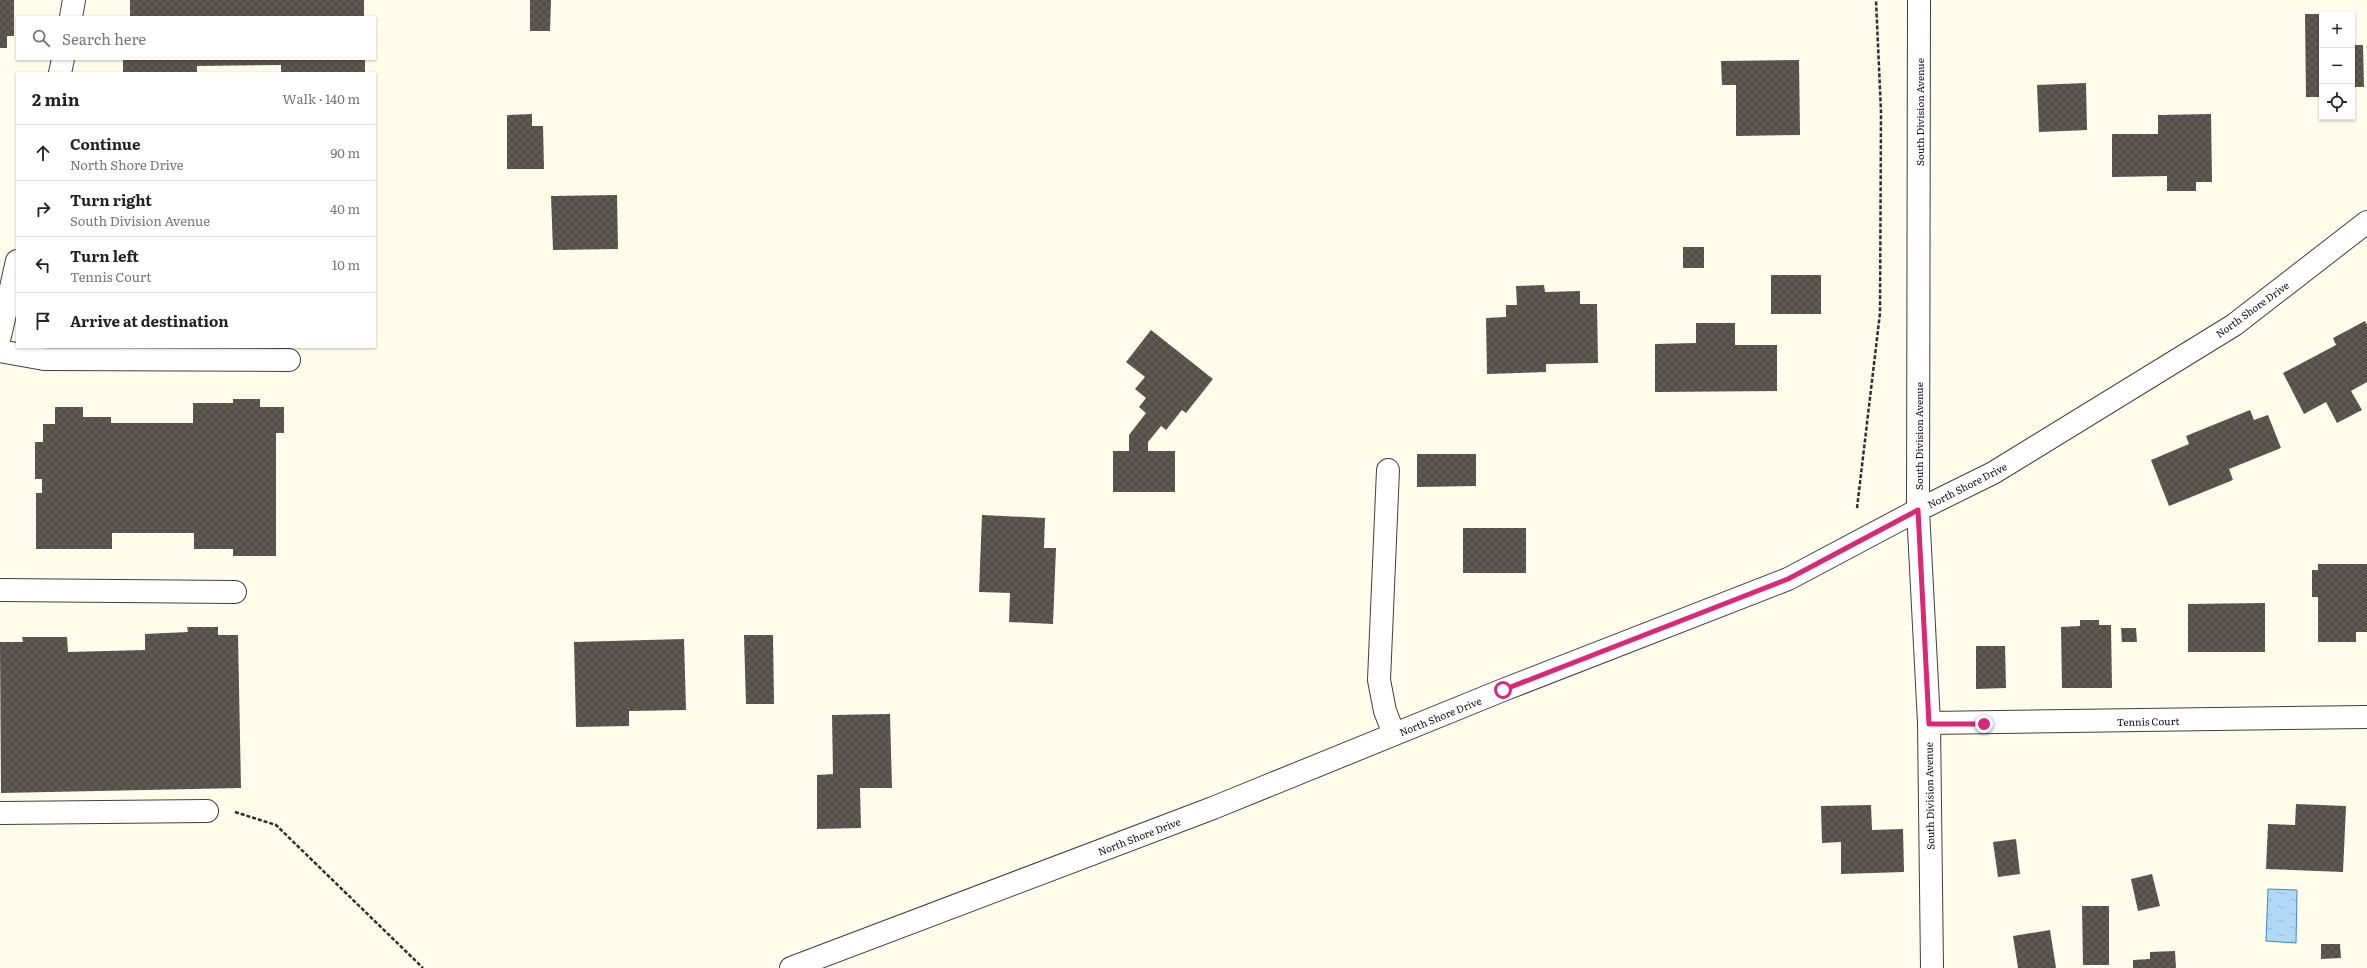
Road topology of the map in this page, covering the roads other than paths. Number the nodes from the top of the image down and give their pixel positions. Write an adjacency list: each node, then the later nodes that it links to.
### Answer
1 (74, 0): 3 (street)
2 (1919, 0): 12 (street, South Division Avenue)
3 (71, 16)
4 (63, 60): 5 (street)
5 (60, 72)
6 (2367, 222): 12 (street, North Shore Drive)
7 (16, 265): 8 (street)
8 (0, 336)
9 (0, 351): 10 (street)
10 (289, 360)
11 (1388, 470): 17 (street)
12 (1918, 510): 16 (street, South Division Avenue); 17 (street, North Shore Drive)
13 (0, 590): 14 (street)
14 (235, 592)
15 (2367, 717): 16 (street, Tennis Court)
16 (1929, 724): 21 (street, South Division Avenue)
17 (1394, 734): 20 (street, North Shore Drive)
18 (207, 811): 19 (street)
19 (0, 813)
20 (791, 968)
21 (1932, 968)

